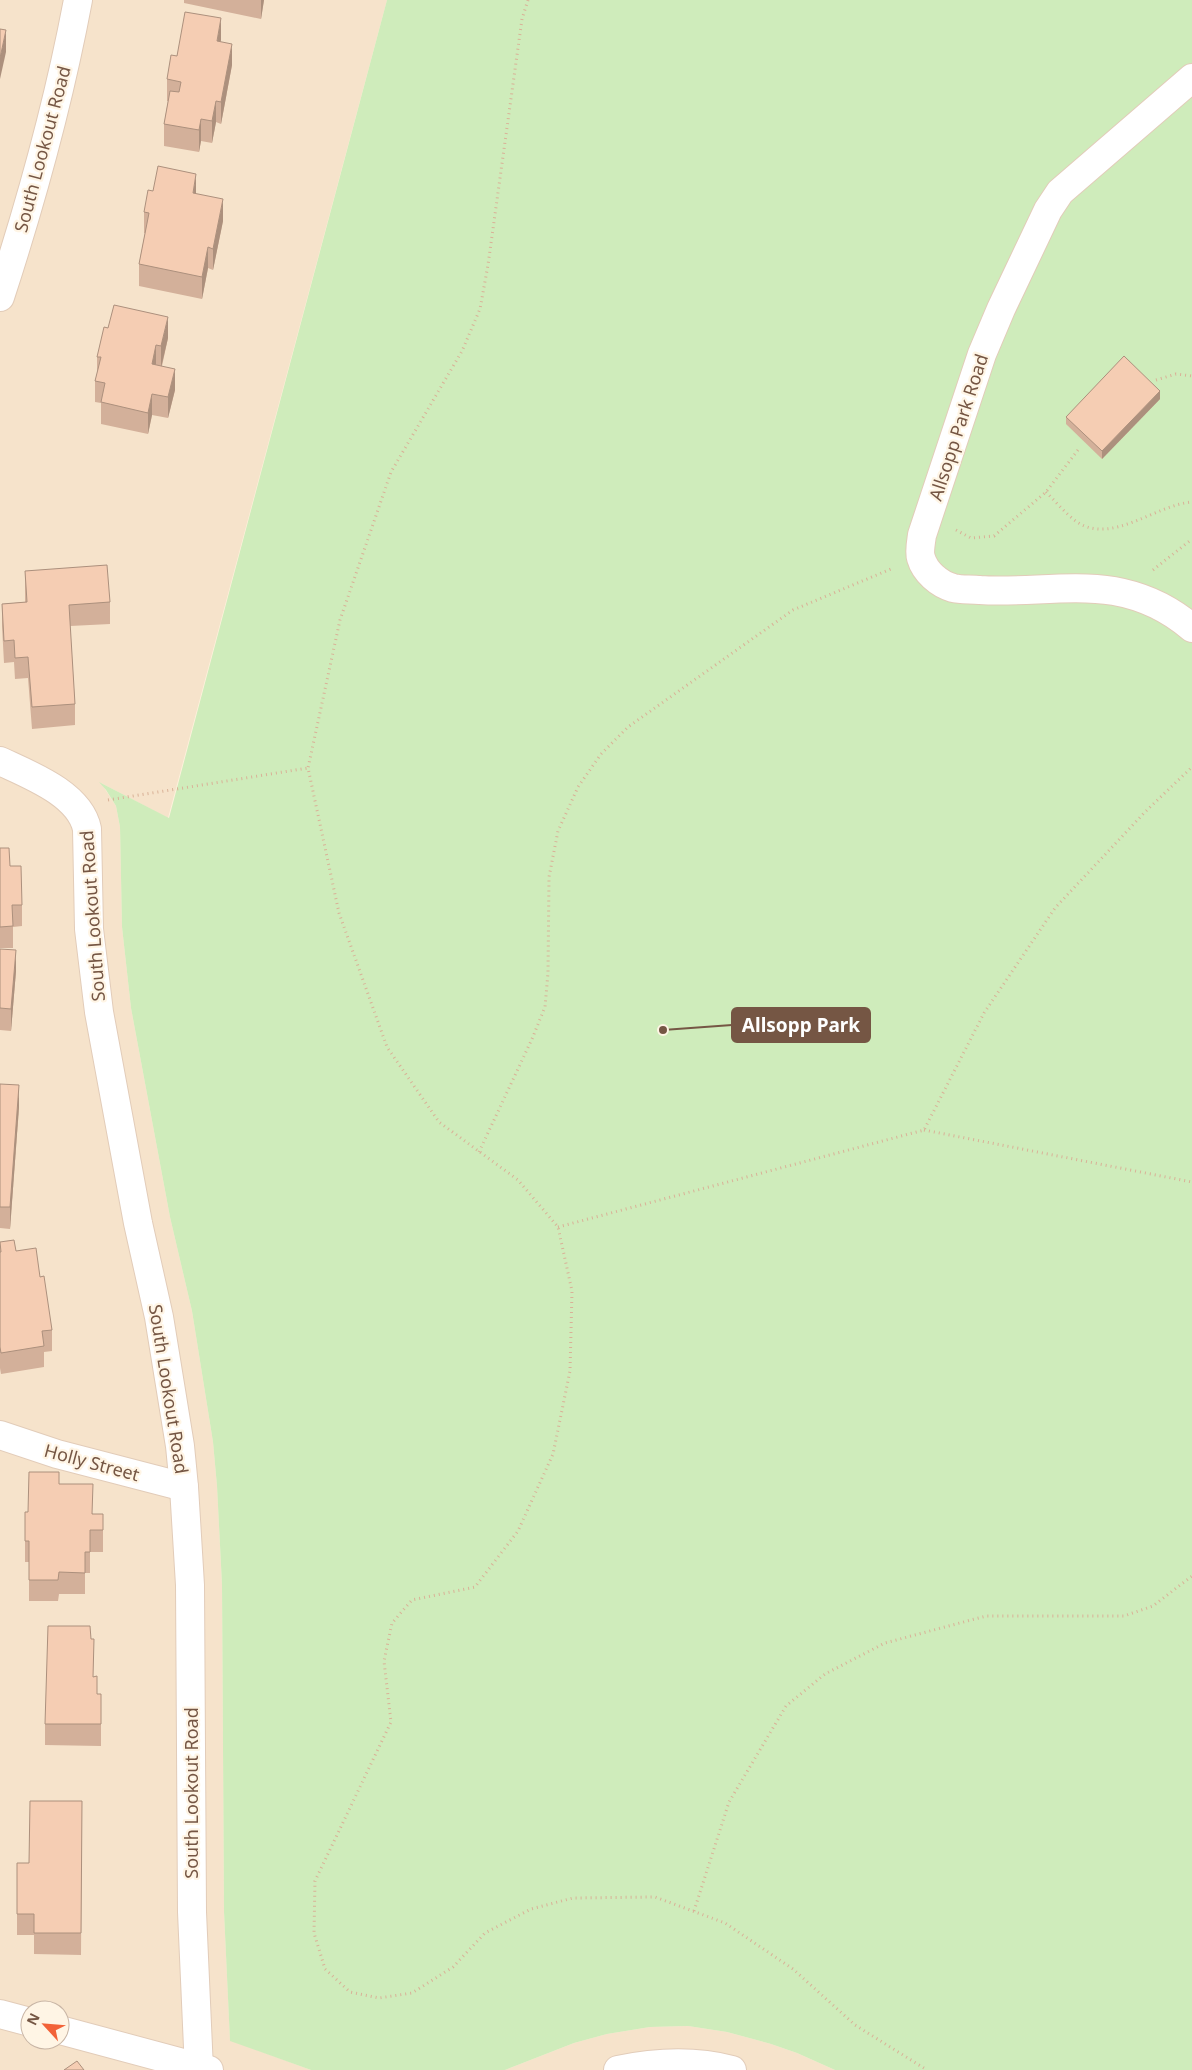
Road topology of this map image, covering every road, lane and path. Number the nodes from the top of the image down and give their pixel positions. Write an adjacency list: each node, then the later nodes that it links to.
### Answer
1 (78, 0): 4 (street, South Lookout Road)
2 (528, 0): 17 (path)
3 (1192, 78): 10 (street, Allsopp Park Road)
4 (0, 297)
5 (1192, 376): 6 (path)
6 (1156, 380)
7 (1078, 450): 8 (path)
8 (1046, 492): 9 (path); 10 (path)
9 (1192, 502)
10 (928, 516): 12 (street, Allsopp Park Road)
11 (1192, 539): 13 (path)
12 (920, 557): 13 (street); 20 (path)
13 (1113, 591): 14 (street)
14 (1192, 628)
15 (0, 762): 18 (street, South Lookout Road)
16 (1192, 767): 19 (path)
17 (308, 768): 18 (path); 20 (path)
18 (74, 805): 24 (street, South Lookout Road)
19 (924, 1130): 21 (path); 22 (path)
20 (479, 1152): 22 (path)
21 (1192, 1182)
22 (558, 1227): 26 (path)
23 (0, 1435): 24 (street, Holly Street)
24 (184, 1487): 30 (street, South Lookout Road)
25 (1192, 1576): 26 (path)
26 (694, 1911): 33 (path)
27 (0, 2014): 28 (street)
28 (20, 2019)
29 (70, 2033): 30 (street)
30 (202, 2069)
31 (618, 2070): 32 (street)
32 (732, 2070)
33 (927, 2070)

